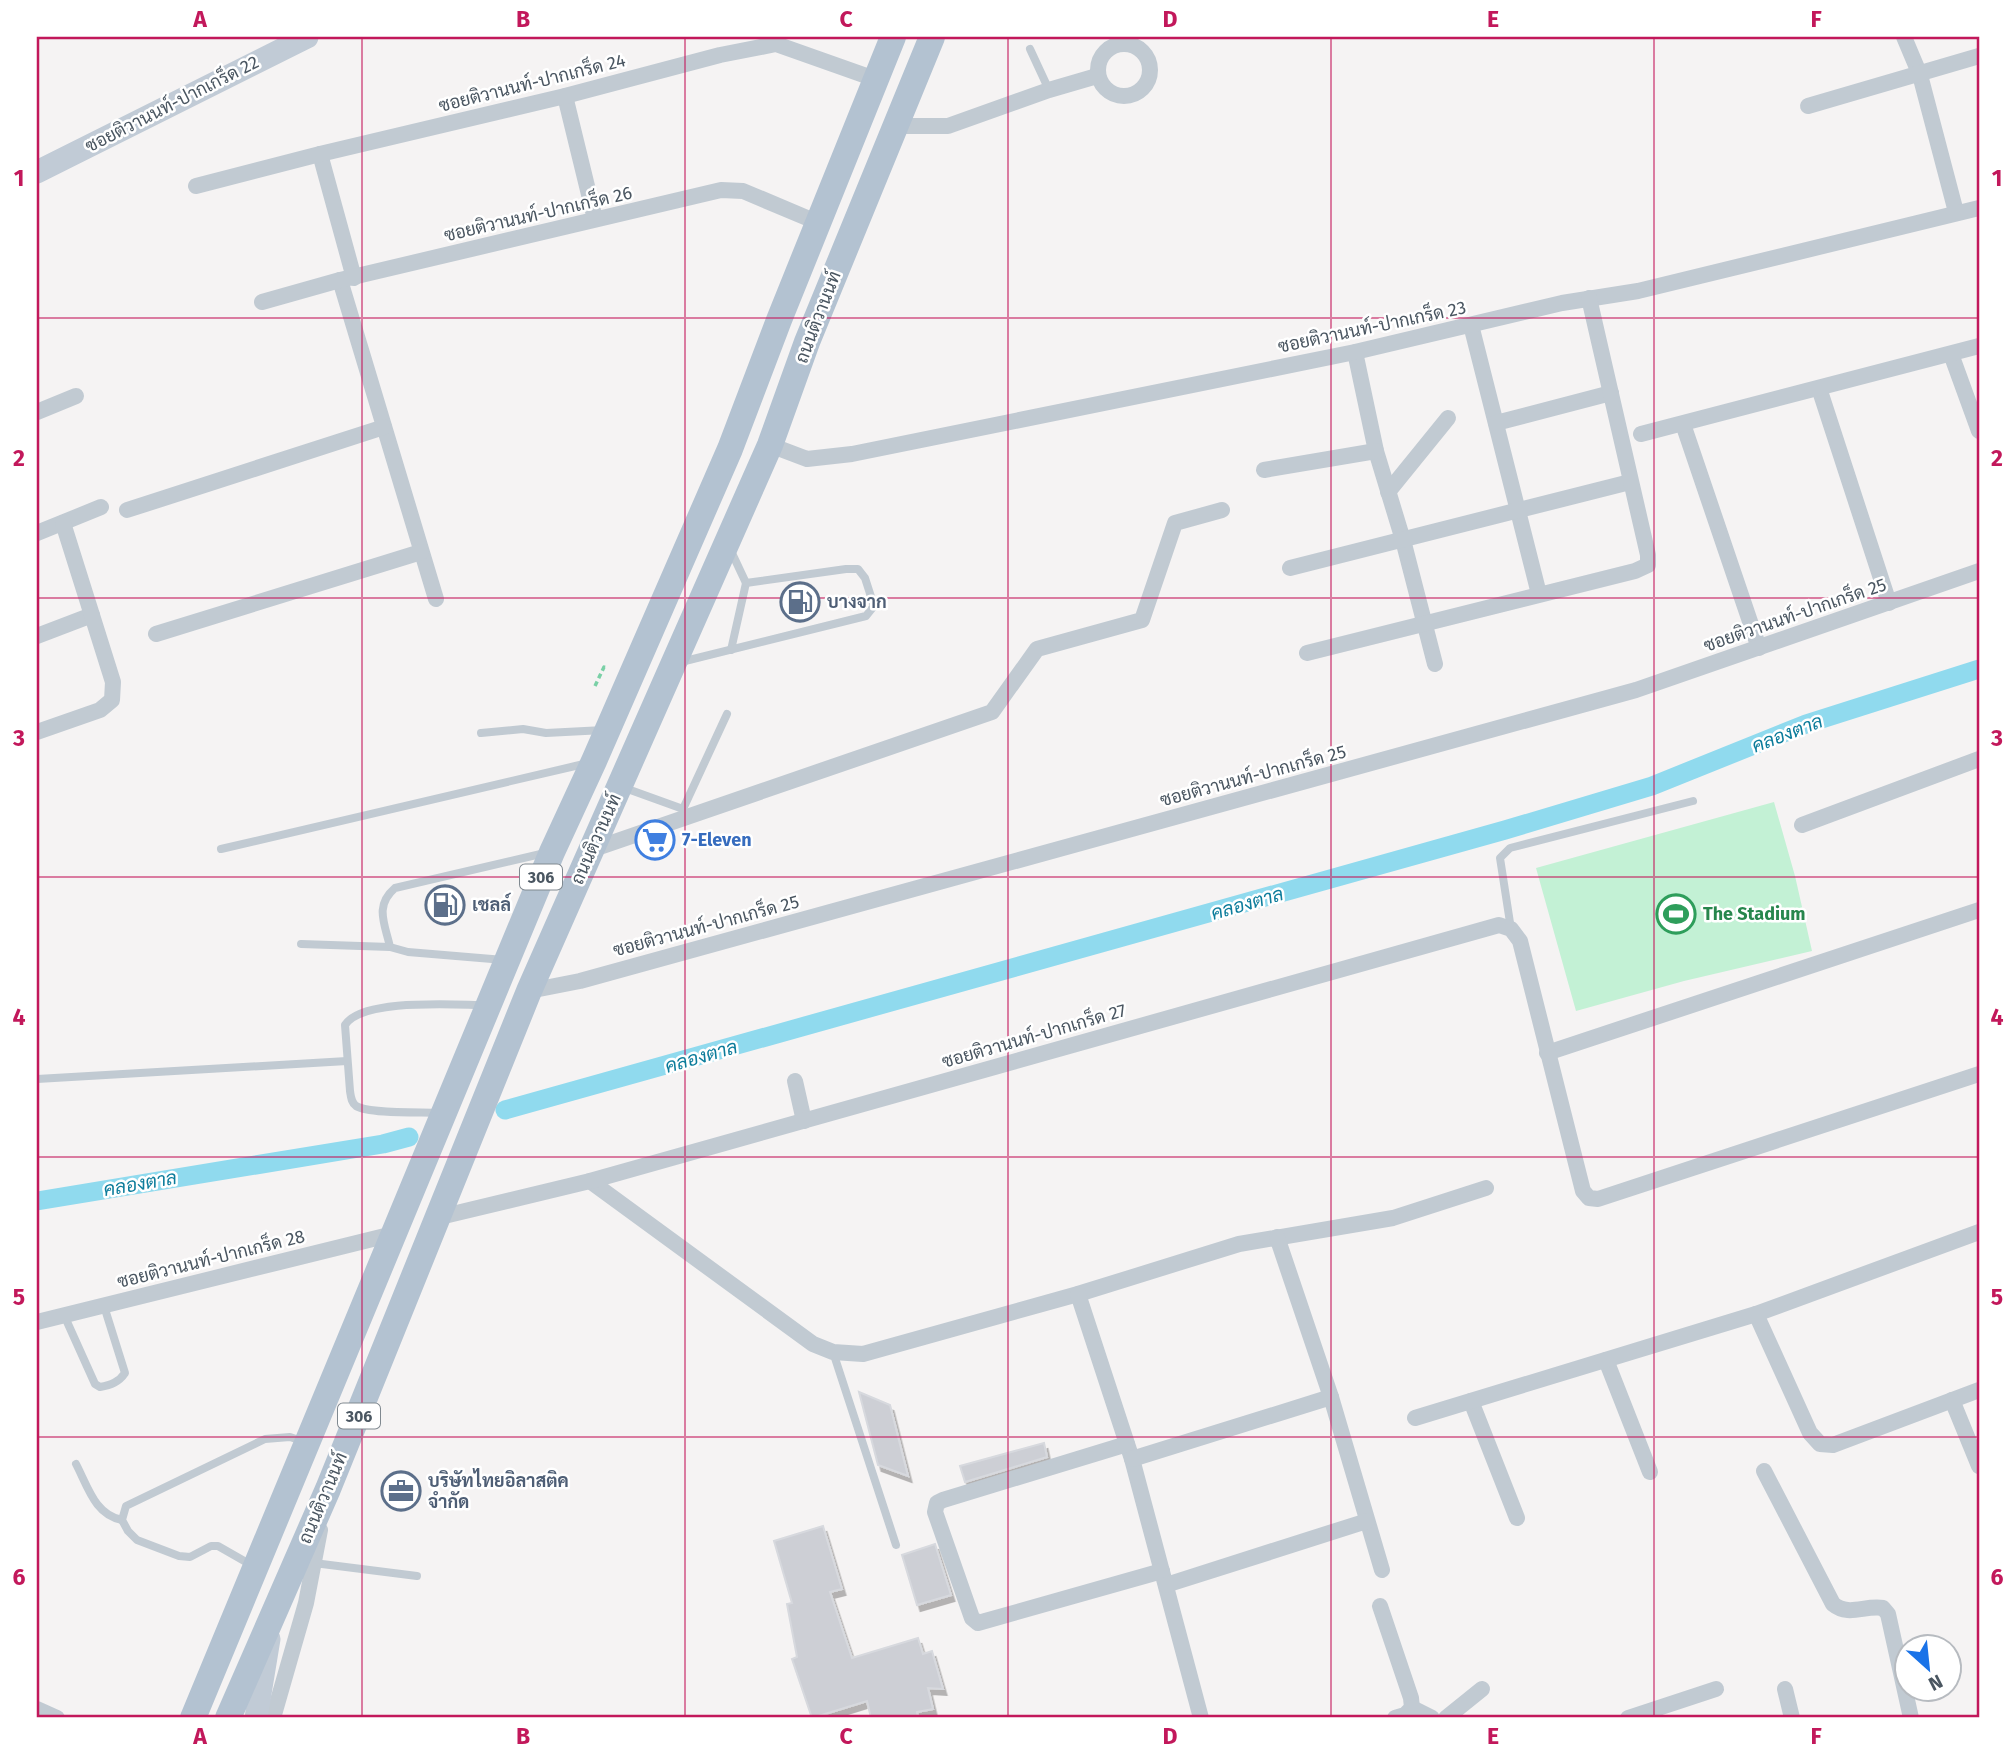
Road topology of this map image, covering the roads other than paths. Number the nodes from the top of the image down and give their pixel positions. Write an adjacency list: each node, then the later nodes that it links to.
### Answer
1 (307, 37): 15 (street, ซอยติวานนท์-ปากเกร็ด 22)
2 (893, 37): 9 (main road, ถนนติวานนท์ / 306)
3 (932, 37): 13 (main road, ถนนติวานนท์ / 306)
4 (1904, 37): 7 (street)
5 (1030, 49): 10 (lane)
6 (1979, 56): 7 (street)
7 (1920, 75): 12 (street); 18 (street)
8 (1097, 76): 10 (street)
9 (875, 79): 11 (street, ซอยติวานนท์-ปากเกร็ด 24); 20 (main road, ถนนติวานนท์ / 306)
10 (1049, 90): 13 (street)
11 (565, 96): 14 (street, ซอยติวานนท์-ปากเกร็ด 24); 19 (street)
12 (1808, 106)
13 (895, 126): 38 (main road, ถนนติวานนท์ / 306)
14 (320, 153): 16 (street, ซอยติวานนท์-ปากเกร็ด 24); 21 (street)
15 (37, 172)
16 (196, 186)
17 (1979, 208): 18 (street, ซอยติวานนท์-ปากเกร็ด 23)
18 (1956, 212): 22 (street, ซอยติวานนท์-ปากเกร็ด 23)
19 (595, 219): 20 (street, ซอยติวานนท์-ปากเกร็ด 26); 21 (street, ซอยติวานนท์-ปากเกร็ด 26)
20 (819, 223): 68 (main road, ถนนติวานนท์ / 306)
21 (347, 279): 23 (street, ซอยติวานนท์-ปากเกร็ด 26); 35 (street)
22 (1589, 298): 24 (street, ซอยติวานนท์-ปากเกร็ด 23); 29 (street)
23 (262, 302)
24 (1471, 325): 26 (street, ซอยติวานนท์-ปากเกร็ด 23); 33 (street)
25 (1979, 346): 27 (street)
26 (1355, 352): 38 (street, ซอยติวานนท์-ปากเกร็ด 23); 39 (street)
27 (1951, 354): 28 (street); 36 (street)
28 (1819, 388): 34 (street); 57 (street)
29 (1611, 393): 33 (street); 41 (street)
30 (76, 397): 31 (street)
31 (37, 412)
32 (1448, 418): 42 (street)
33 (1496, 423): 46 (street)
34 (1683, 424): 37 (street); 62 (street)
35 (384, 427): 44 (street); 51 (street)
36 (1979, 431)
37 (1641, 434)
38 (770, 445): 50 (main road, ถนนติวานนท์ / 306)
39 (1376, 451): 40 (street); 42 (street)
40 (1264, 470)
41 (1630, 482): 46 (street); 55 (street)
42 (1388, 492): 49 (street)
43 (101, 507): 47 (street)
44 (127, 510)
45 (1222, 510): 77 (street)
46 (1518, 510): 49 (street); 55 (street)
47 (63, 523): 48 (street); 58 (street)
48 (37, 533)
49 (1402, 540): 52 (street); 59 (street)
50 (727, 541): 54 (lane); 66 (main road, ถนนติวานนท์ / 306)
51 (421, 552): 56 (street); 60 (street)
52 (1290, 568)
53 (1979, 572): 57 (street, ซอยติวานนท์-ปากเกร็ด 25)
54 (746, 583): 63 (lane); 63 (lane)
55 (1539, 594): 59 (street)
56 (436, 599)
57 (1889, 603): 62 (street, ซอยติวานนท์-ปากเกร็ด 25)
58 (92, 615): 61 (street); 69 (street)
59 (1424, 623): 64 (street); 65 (street)
60 (156, 634)
61 (37, 636)
62 (1759, 648): 84 (street, ซอยติวานนท์-ปากเกร็ด 25)
63 (731, 650): 66 (lane)
64 (1307, 653)
65 (1435, 663)
66 (672, 664): 73 (main road, ถนนติวานนท์ / 306)
67 (727, 715): 73 (lane)
68 (606, 730): 70 (lane); 72 (main road, ถนนติวานนท์ / 306)
69 (37, 733)
70 (481, 733)
71 (1979, 758): 75 (street)
72 (594, 761): 76 (lane); 78 (main road, ถนนติวานนท์ / 306)
73 (619, 786): 77 (main road, ถนนติวานนท์ / 306)
74 (1693, 801): 80 (lane)
75 (1802, 825)
76 (221, 849)
77 (591, 850): 84 (main road, ถนนติวานนท์ / 306)
78 (552, 852): 82 (lane); 83 (main road, ถนนติวานนท์ / 306)
79 (1979, 910): 86 (street)
80 (1511, 929): 86 (street); 92 (street, ซอยติวานนท์-ปากเกร็ด 27)
81 (301, 944): 82 (lane)
82 (390, 947): 83 (lane)
83 (506, 960): 85 (main road, ถนนติวานนท์ / 306)
84 (529, 991): 95 (main road, ถนนติวานนท์ / 306)
85 (488, 1004): 87 (lane); 91 (main road, ถนนติวานนท์ / 306)
86 (1547, 1053): 88 (street)
87 (347, 1061): 89 (lane); 91 (lane)
88 (1979, 1074)
89 (37, 1079)
90 (795, 1081): 92 (street)
91 (442, 1113): 97 (main road, ถนนติวานนท์ / 306)
92 (804, 1121): 93 (street, ซอยติวานนท์-ปากเกร็ด 27)
93 (590, 1181): 95 (street, ซอยติวานนท์-ปากเกร็ด 27); 104 (street)
94 (1486, 1188): 98 (street)
95 (440, 1217): 117 (main road, ถนนติวานนท์ / 306)
96 (1979, 1231): 101 (street)
97 (393, 1234): 100 (street, ซอยติวานนท์-ปากเกร็ด 28); 111 (main road, ถนนติวานนท์ / 306)
98 (1277, 1237): 99 (street); 107 (street)
99 (1079, 1294): 104 (street); 112 (street)
100 (104, 1305): 102 (street, ซอยติวานนท์-ปากเกร็ด 28); 102 (lane)
101 (1756, 1314): 105 (street); 108 (street)
102 (64, 1315): 103 (street, ซอยติวานนท์-ปากเกร็ด 28)
103 (37, 1322)
104 (833, 1352): 121 (lane)
105 (1606, 1360): 109 (street); 116 (street)
106 (1979, 1390): 108 (street)
107 (1331, 1397): 112 (street); 120 (street)
108 (1952, 1400): 114 (street)
109 (1471, 1401): 110 (street); 118 (street)
110 (1415, 1418)
111 (308, 1443): 119 (lane); 123 (main road, ถนนติวานนท์ / 306)
112 (1130, 1452): 126 (street); 126 (street)
113 (76, 1464): 119 (lane)
114 (1979, 1466)
115 (1764, 1471): 145 (street)
116 (1650, 1472)
117 (328, 1489): 122 (street); 128 (main road, ถนนติวานนท์ / 306)
118 (1517, 1518)
119 (122, 1520): 123 (lane)
120 (1367, 1521): 124 (street); 126 (street)
121 (896, 1545)
122 (314, 1563): 125 (lane); 138 (street)
123 (256, 1567): 135 (main road, ถนนติวานนท์ / 306)
124 (1382, 1570)
125 (417, 1576)
126 (1164, 1578): 139 (street)
127 (1380, 1606): 132 (street)
128 (273, 1612): 136 (main road, ถนนติวานนท์ / 306); 137 (street)
129 (1482, 1689): 142 (street)
130 (1716, 1689): 143 (street)
131 (1785, 1689): 144 (street)
132 (1412, 1708): 140 (street); 141 (street)
133 (37, 1709): 134 (street)
134 (57, 1718)
135 (193, 1718)
136 (228, 1718)
137 (256, 1718)
138 (273, 1718)
139 (1201, 1718)
140 (1395, 1718)
141 (1432, 1718)
142 (1446, 1718)
143 (1628, 1718)
144 (1793, 1718)
145 (1911, 1718)

